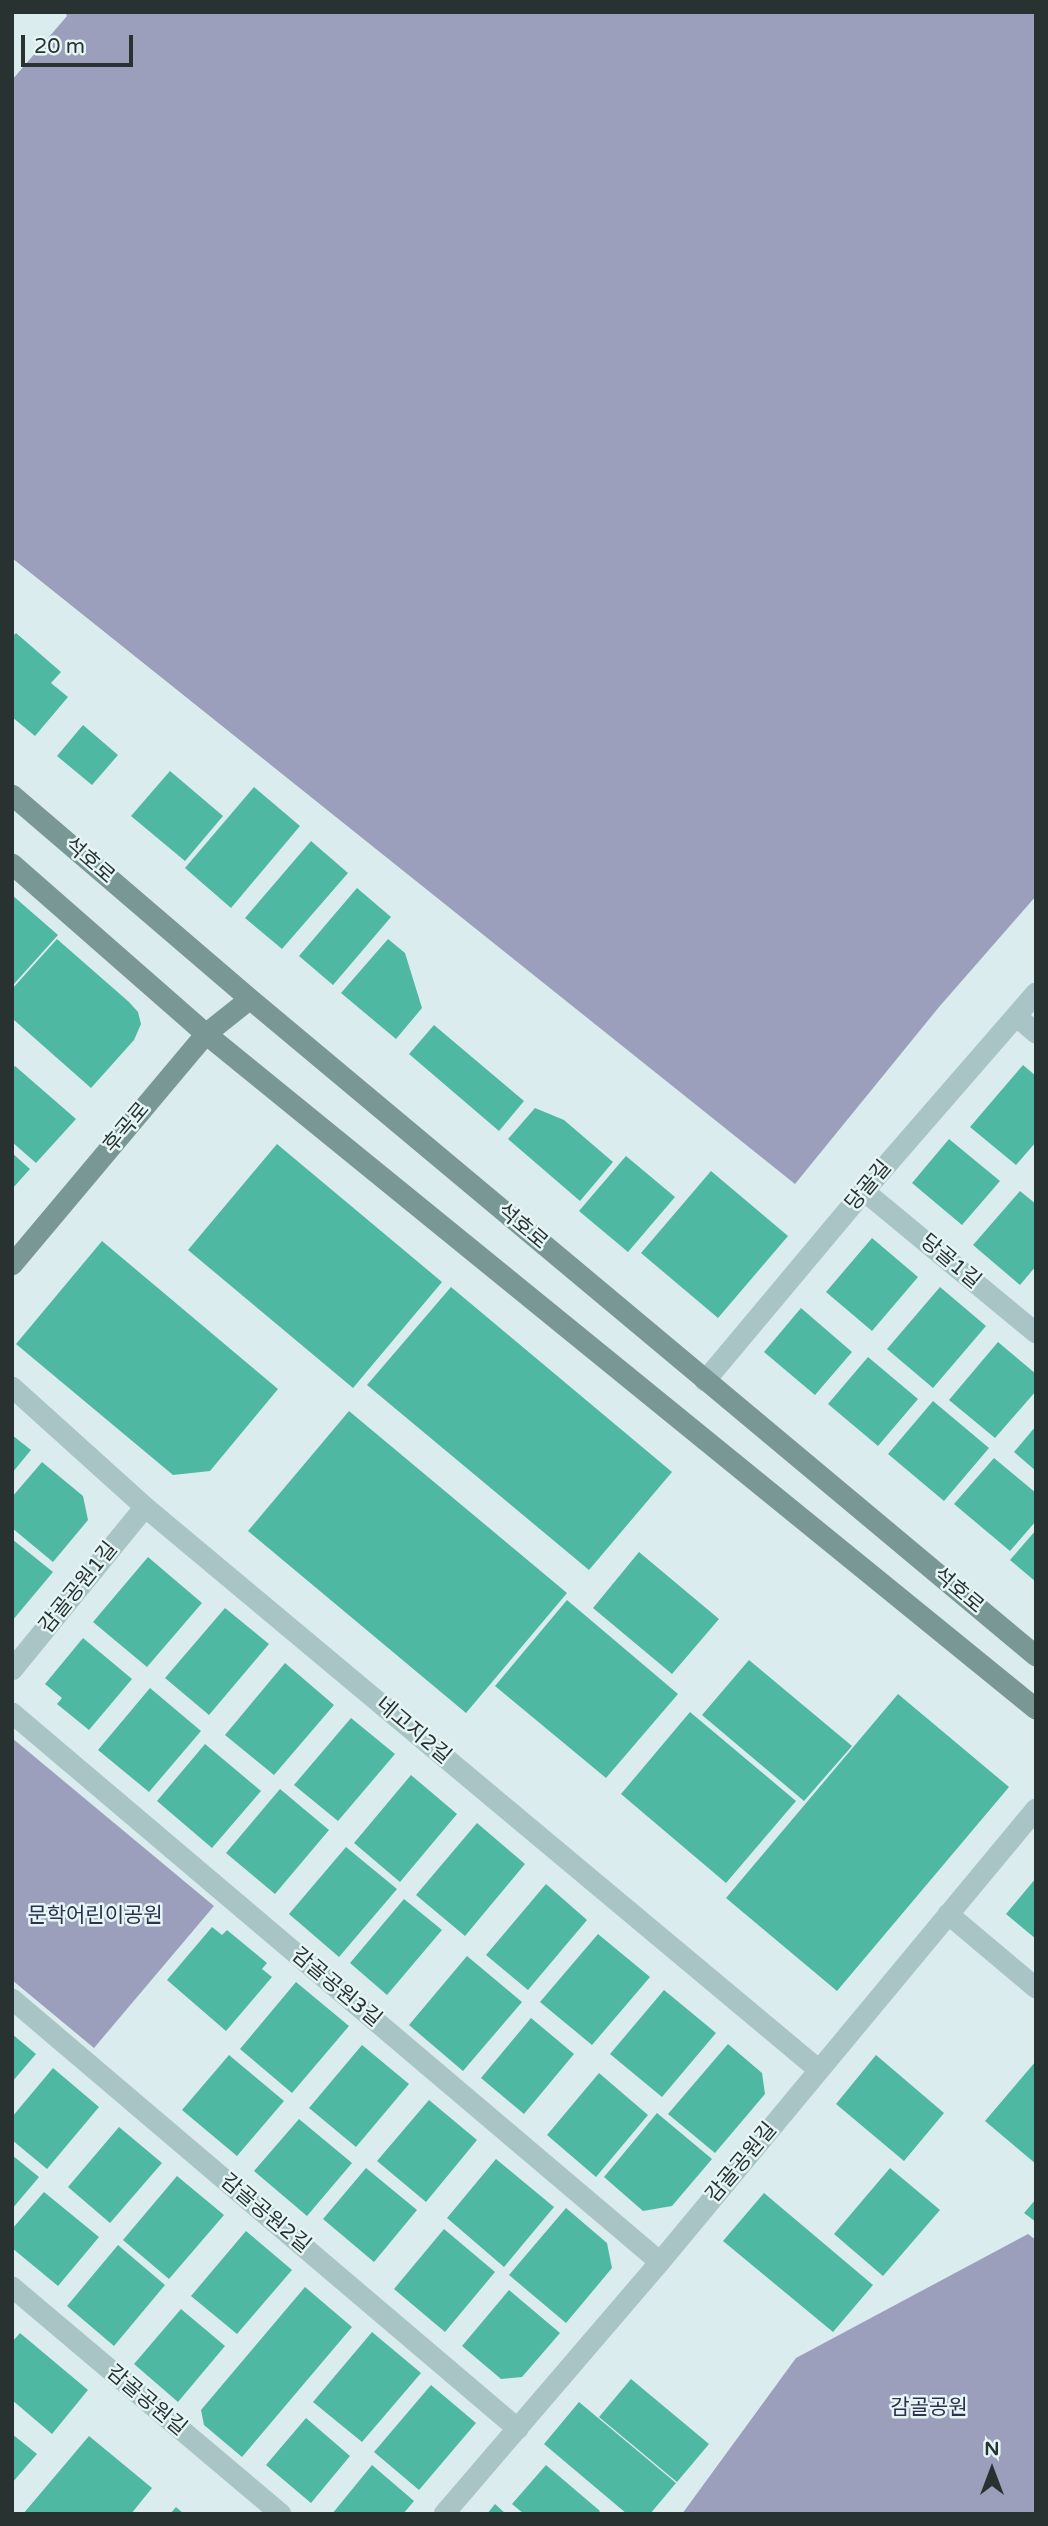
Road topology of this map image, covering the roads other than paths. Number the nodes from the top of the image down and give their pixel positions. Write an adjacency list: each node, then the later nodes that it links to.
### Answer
1 (12, 795): 4 (main road, 석호로)
2 (12, 864): 7 (main road, 석호로)
3 (1036, 993): 5 (street, 당골길)
4 (250, 999): 7 (main road, 후곡로); 11 (main road, 석호로)
5 (1016, 1016): 6 (street); 8 (street, 당골길)
6 (1036, 1033)
7 (206, 1034): 9 (main road, 후곡로); 16 (main road, 석호로)
8 (864, 1191): 10 (street, 당골1길); 11 (street, 당골길)
9 (12, 1265)
10 (1036, 1333)
11 (705, 1381): 14 (main road, 석호로)
12 (12, 1387): 13 (street, 네고지2길)
13 (145, 1507): 15 (street, 감골공원1길); 22 (street, 네고지2길)
14 (1036, 1656)
15 (12, 1670)
16 (1036, 1709)
17 (12, 1713): 23 (street, 감골공원3길)
18 (1036, 1809): 19 (street, 감골공원길)
19 (948, 1913): 20 (street); 22 (street, 감골공원길)
20 (1036, 1988)
21 (12, 1998): 25 (street, 감골공원2길)
22 (819, 2070): 23 (street, 감골공원길)
23 (660, 2262): 25 (street, 감골공원길)
24 (12, 2287): 26 (street, 감골공원길)
25 (518, 2429): 27 (street, 감골공원길)
26 (281, 2514)
27 (444, 2514)

